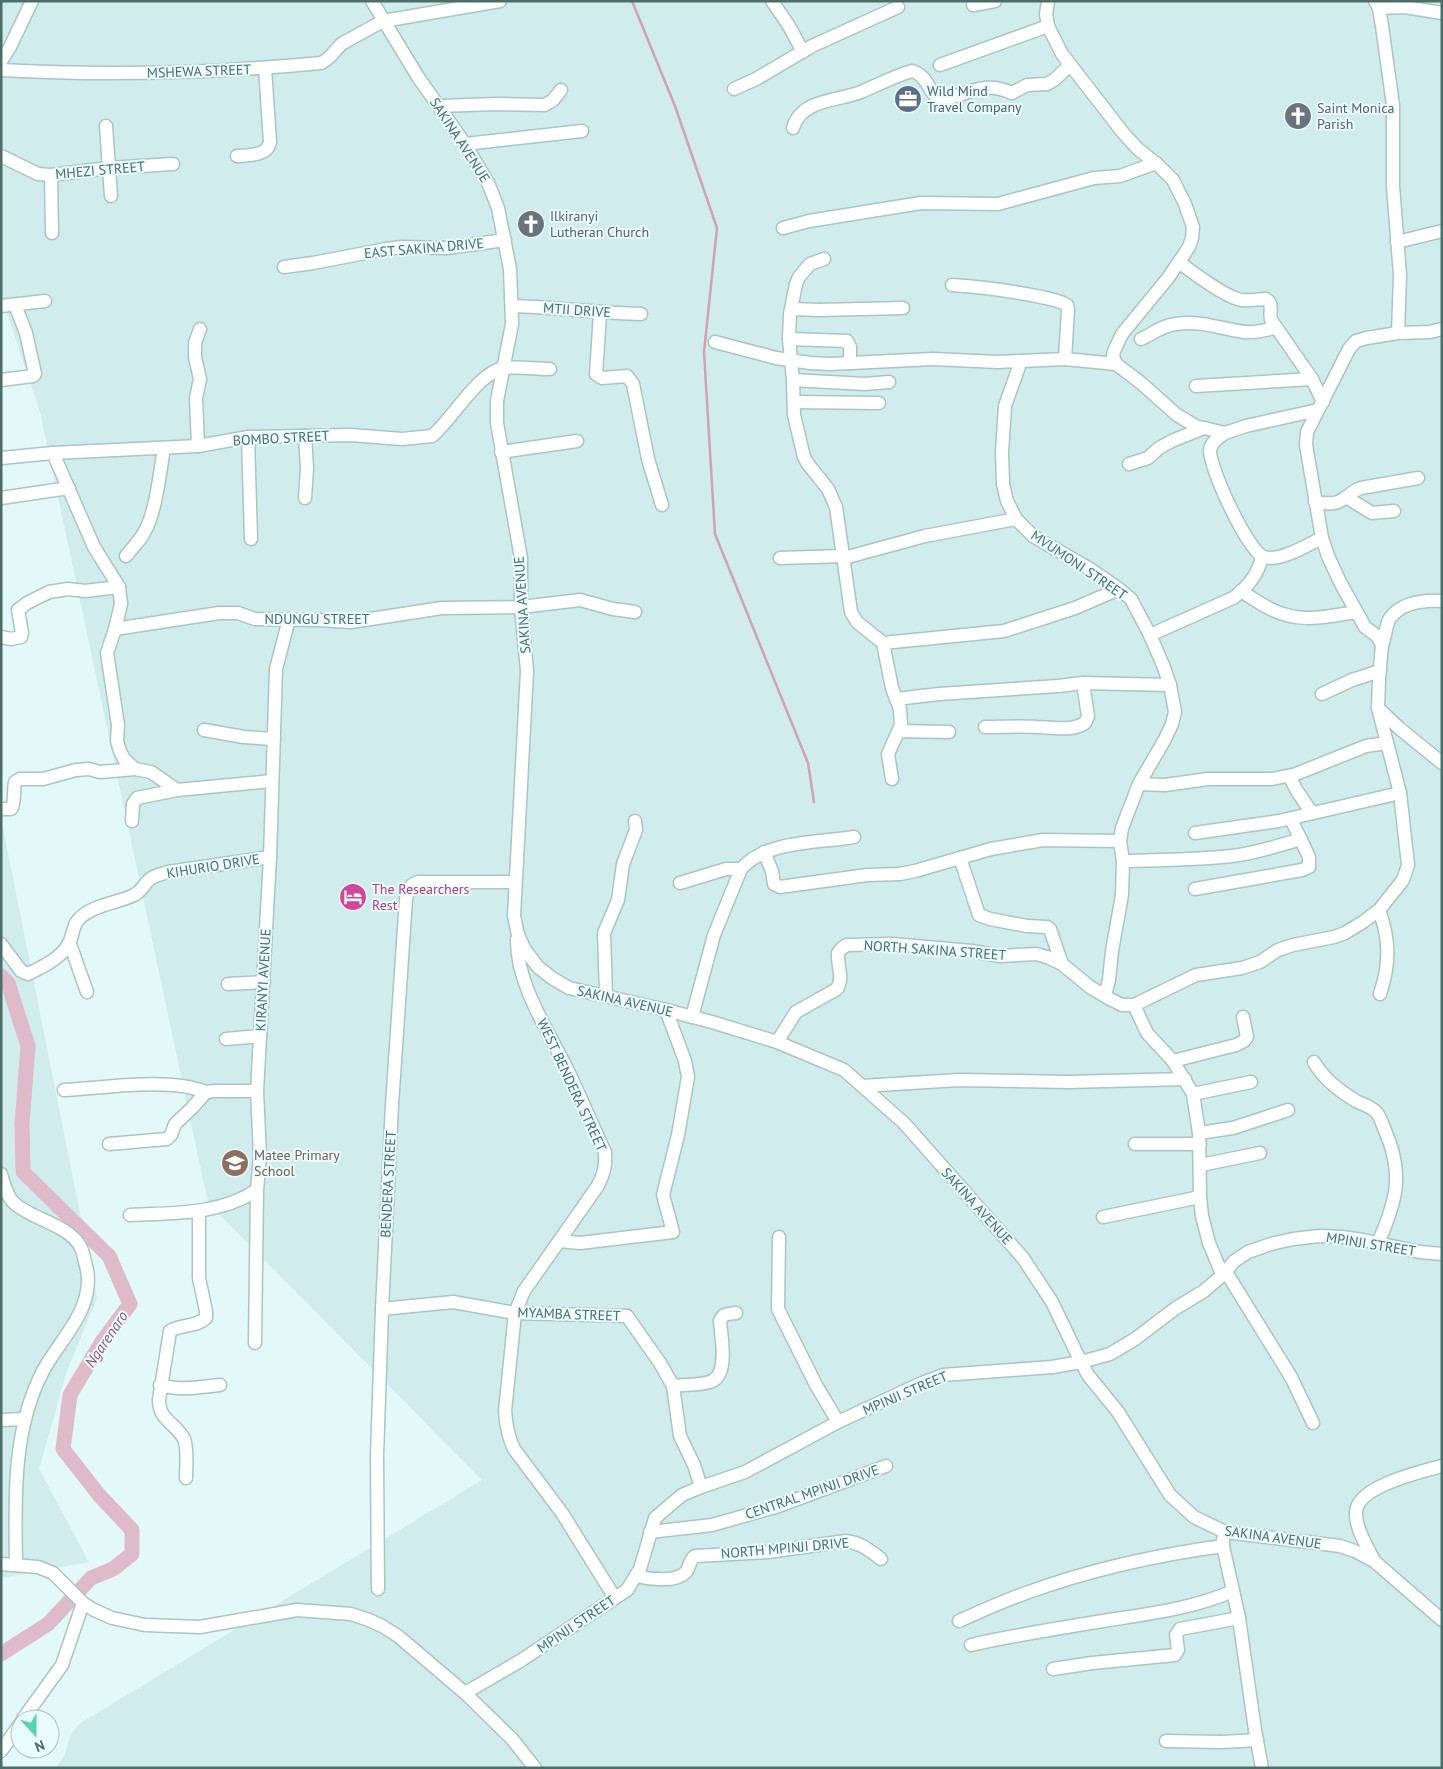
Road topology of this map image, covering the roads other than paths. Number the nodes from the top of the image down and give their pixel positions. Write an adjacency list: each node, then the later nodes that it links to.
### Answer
1 (32, 1): 14 (street)
2 (372, 1): 11 (street, SAKINA AVENUE)
3 (500, 1): 11 (street, MSHEWA STREET)
4 (772, 1): 13 (street)
5 (995, 1): 7 (street)
6 (1048, 1): 12 (street)
7 (973, 5)
8 (1377, 5): 10 (street); 37 (street)
9 (898, 7): 13 (street)
10 (1442, 13)
11 (383, 21): 17 (street, MSHEWA STREET); 21 (street, SAKINA AVENUE)
12 (1048, 26): 15 (street); 16 (street)
13 (803, 52): 19 (street)
14 (1, 61)
15 (940, 65)
16 (1070, 65): 23 (street); 28 (street)
17 (265, 68): 18 (street, MSHEWA STREET); 27 (street)
18 (1, 70)
19 (734, 89)
20 (561, 90): 21 (street)
21 (439, 106): 25 (street, SAKINA AVENUE)
22 (106, 126): 30 (street)
23 (793, 128)
24 (582, 131): 25 (street)
25 (465, 144): 36 (street, SAKINA AVENUE)
26 (1, 156): 31 (street, MHEZI STREET)
27 (237, 156)
28 (1156, 163): 33 (street); 39 (street)
29 (173, 164): 30 (street, MHEZI STREET)
30 (109, 168): 31 (street, MHEZI STREET); 32 (street)
31 (51, 175): 35 (street)
32 (111, 196)
33 (783, 228)
34 (1442, 232): 37 (street)
35 (52, 233)
36 (505, 240): 40 (street, EAST SAKINA DRIVE); 45 (street, SAKINA AVENUE)
37 (1398, 242): 53 (street)
38 (824, 260): 47 (street)
39 (1179, 262): 50 (street); 61 (street)
40 (284, 267)
41 (952, 285): 57 (street)
42 (45, 300): 43 (street)
43 (15, 305): 44 (street); 65 (street)
44 (1, 306)
45 (512, 306): 48 (street, MTII DRIVE); 62 (street, SAKINA AVENUE)
46 (904, 308): 47 (street)
47 (792, 309): 54 (street)
48 (600, 313): 49 (street, MTII DRIVE); 89 (street)
49 (641, 314)
50 (1275, 328): 55 (street); 64 (street)
51 (200, 329): 77 (street)
52 (1442, 329): 53 (street)
53 (1398, 333): 71 (street)
54 (789, 339): 58 (street); 60 (street)
55 (1141, 339)
56 (715, 342): 58 (street)
57 (1064, 359): 59 (street); 61 (street)
58 (791, 361): 60 (street); 66 (street)
59 (1021, 361): 60 (street); 91 (street, MVUMONI STREET)
60 (850, 363)
61 (1116, 364): 72 (street)
62 (502, 368): 63 (street); 74 (street, BOMBO STREET); 79 (street, SAKINA AVENUE)
63 (550, 368)
64 (1312, 379): 68 (street); 71 (street)
65 (1, 380)
66 (793, 380): 67 (street); 69 (street)
67 (889, 382)
68 (1196, 386)
69 (794, 402): 70 (street); 95 (street)
70 (879, 403)
71 (1321, 406): 73 (street); 88 (street)
72 (1204, 428): 73 (street); 82 (street)
73 (1225, 433): 96 (street)
74 (305, 436): 75 (street, BOMBO STREET); 87 (street)
75 (248, 437): 77 (street, BOMBO STREET); 93 (street)
76 (577, 441): 79 (street)
77 (198, 446): 78 (street, BOMBO STREET)
78 (164, 448): 80 (street, BOMBO STREET); 94 (street)
79 (501, 452): 102 (street, SAKINA AVENUE)
80 (53, 453): 81 (street, BOMBO STREET); 84 (street)
81 (1, 458)
82 (1129, 464)
83 (1418, 478): 85 (street)
84 (69, 488): 86 (street); 98 (street)
85 (1346, 497): 88 (street); 90 (street)
86 (1, 498)
87 (305, 498)
88 (1315, 502): 92 (street)
89 (662, 505)
90 (1394, 512)
91 (1016, 519): 95 (street); 99 (street, MVUMONI STREET)
92 (1322, 538): 96 (street); 104 (street)
93 (251, 540)
94 (126, 556)
95 (844, 557): 97 (street); 109 (street)
96 (1262, 557): 100 (street)
97 (780, 558)
98 (119, 587): 106 (street); 108 (street)
99 (1119, 589): 107 (street, MVUMONI STREET); 109 (street)
100 (1241, 592): 104 (street); 107 (street)
101 (1442, 601): 110 (street)
102 (521, 608): 103 (street, NDUNGU STREET); 105 (street, NDUNGU STREET); 145 (street, SAKINA AVENUE)
103 (634, 612)
104 (1356, 612): 110 (street)
105 (289, 619): 106 (street, NDUNGU STREET); 121 (street, KIRANYI AVENUE)
106 (115, 629): 124 (street)
107 (1150, 635): 113 (street, MVUMONI STREET)
108 (6, 638)
109 (883, 643): 115 (street)
110 (1382, 646): 111 (street)
111 (1380, 671): 114 (street); 116 (street)
112 (1083, 683): 113 (street); 115 (street); 117 (street)
113 (1170, 685): 128 (street, MVUMONI STREET)
114 (1322, 694)
115 (896, 699): 119 (street)
116 (1378, 708): 122 (street); 123 (street)
117 (985, 727)
118 (204, 730): 121 (street)
119 (899, 731): 120 (street); 126 (street)
120 (949, 732)
121 (274, 739): 127 (street, KIRANYI AVENUE)
122 (1387, 743): 125 (street); 130 (street)
123 (1442, 763)
124 (135, 769): 129 (street); 131 (street)
125 (1289, 776): 128 (street); 132 (street)
126 (892, 779)
127 (272, 781): 129 (street); 141 (street, KIRANYI AVENUE)
128 (1139, 784): 139 (street, MVUMONI STREET)
129 (178, 790): 135 (street)
130 (1400, 793): 132 (street); 148 (street)
131 (1, 809)
132 (1312, 812): 133 (street)
133 (1291, 819): 136 (street); 138 (street)
134 (635, 821): 158 (street)
135 (132, 822)
136 (1195, 833)
137 (854, 837): 140 (street)
138 (1301, 839): 143 (street); 147 (street)
139 (1120, 840): 142 (street); 143 (street, MVUMONI STREET)
140 (764, 852): 142 (street); 144 (street)
141 (270, 857): 151 (street, KIHURIO DRIVE); 153 (street, KIRANYI AVENUE)
142 (960, 858): 152 (street)
143 (1123, 861): 157 (street, MVUMONI STREET)
144 (741, 869): 146 (street); 161 (street)
145 (515, 882): 149 (street, SAKINA AVENUE); 193 (street, BENDERA STREET)
146 (680, 884)
147 (1195, 889)
148 (1379, 910): 156 (street); 159 (street)
149 (518, 935): 158 (street, SAKINA AVENUE); 189 (street, WEST BENDERA STREET)
150 (1, 944): 151 (street, KIHURIO DRIVE)
151 (70, 944): 155 (street)
152 (1062, 964): 157 (street, NORTH SAKINA STREET); 165 (street, NORTH SAKINA STREET)
153 (264, 982): 154 (street); 163 (street, KIRANYI AVENUE)
154 (228, 984)
155 (87, 992)
156 (1380, 994)
157 (1105, 995): 159 (street, NORTH SAKINA STREET)
158 (606, 996): 160 (street, SAKINA AVENUE)
159 (1134, 1005): 166 (street)
160 (666, 1010): 161 (street, SAKINA AVENUE); 189 (street)
161 (692, 1017): 165 (street, SAKINA AVENUE)
162 (1243, 1017): 166 (street)
163 (260, 1036): 164 (street); 172 (street, KIRANYI AVENUE)
164 (226, 1039)
165 (777, 1042): 170 (street, SAKINA AVENUE)
166 (1173, 1061): 168 (street)
167 (1314, 1062): 190 (street)
168 (1185, 1079): 170 (street); 174 (street)
169 (1251, 1082): 174 (street)
170 (862, 1086): 197 (street, SAKINA AVENUE)
171 (64, 1090): 173 (street)
172 (257, 1091): 173 (street); 182 (street, KIRANYI AVENUE)
173 (206, 1092): 177 (street)
174 (1193, 1094): 176 (street)
175 (1288, 1110): 176 (street)
176 (1200, 1139): 178 (street); 180 (street)
177 (109, 1144)
178 (1135, 1144)
179 (1260, 1153): 180 (street)
180 (1201, 1166): 183 (street)
181 (1, 1174): 184 (street)
182 (257, 1190): 185 (street); 196 (street, KIRANYI AVENUE)
183 (1200, 1197): 187 (street); 192 (street)
184 (7, 1200): 201 (street)
185 (199, 1211): 186 (street); 198 (street)
186 (130, 1215)
187 (1103, 1217)
188 (779, 1237): 203 (street)
189 (560, 1241): 194 (street, WEST BENDERA STREET)
190 (1378, 1243): 191 (street, MPINJI STREET); 192 (street, MPINJI STREET)
191 (1442, 1254)
192 (1224, 1273): 197 (street, MPINJI STREET); 204 (street)
193 (382, 1309): 194 (street, MYAMBA STREET); 217 (street, BENDERA STREET)
194 (514, 1313): 200 (street, MYAMBA STREET); 219 (street, WEST BENDERA STREET)
195 (736, 1313): 200 (street)
196 (255, 1343)
197 (1081, 1362): 203 (street, MPINJI STREET); 210 (street, SAKINA AVENUE)
198 (160, 1385): 199 (street); 207 (street)
199 (220, 1385)
200 (673, 1386): 208 (street, MYAMBA STREET)
201 (25, 1419): 202 (street); 215 (street)
202 (1, 1420)
203 (838, 1422): 208 (street, MPINJI STREET)
204 (1313, 1424)
205 (886, 1466): 209 (street, CENTRAL MPINJI DRIVE)
206 (1442, 1466): 213 (street)
207 (186, 1478)
208 (701, 1487): 209 (street, MPINJI STREET)
209 (650, 1532): 216 (street, MPINJI STREET)
210 (1225, 1532): 211 (street); 213 (street, SAKINA AVENUE)
211 (1223, 1546): 218 (street); 223 (street)
212 (881, 1559): 216 (street, NORTH MPINJI DRIVE)
213 (1374, 1560): 222 (street, SAKINA AVENUE)
214 (1, 1564): 215 (street)
215 (16, 1564): 220 (street)
216 (636, 1576): 219 (street, MPINJI STREET)
217 (378, 1589)
218 (1233, 1591): 221 (street); 224 (street)
219 (615, 1598): 226 (street, MPINJI STREET)
220 (83, 1603): 226 (street); 227 (street)
221 (1239, 1618): 225 (street); 229 (street)
222 (1442, 1620)
223 (959, 1621)
224 (971, 1645)
225 (1053, 1669)
226 (460, 1689): 232 (street)
227 (31, 1709)
228 (10, 1738): 231 (street)
229 (1257, 1740): 230 (street); 233 (street)
230 (1166, 1741)
231 (1, 1751)
232 (535, 1768)
233 (1262, 1768)

